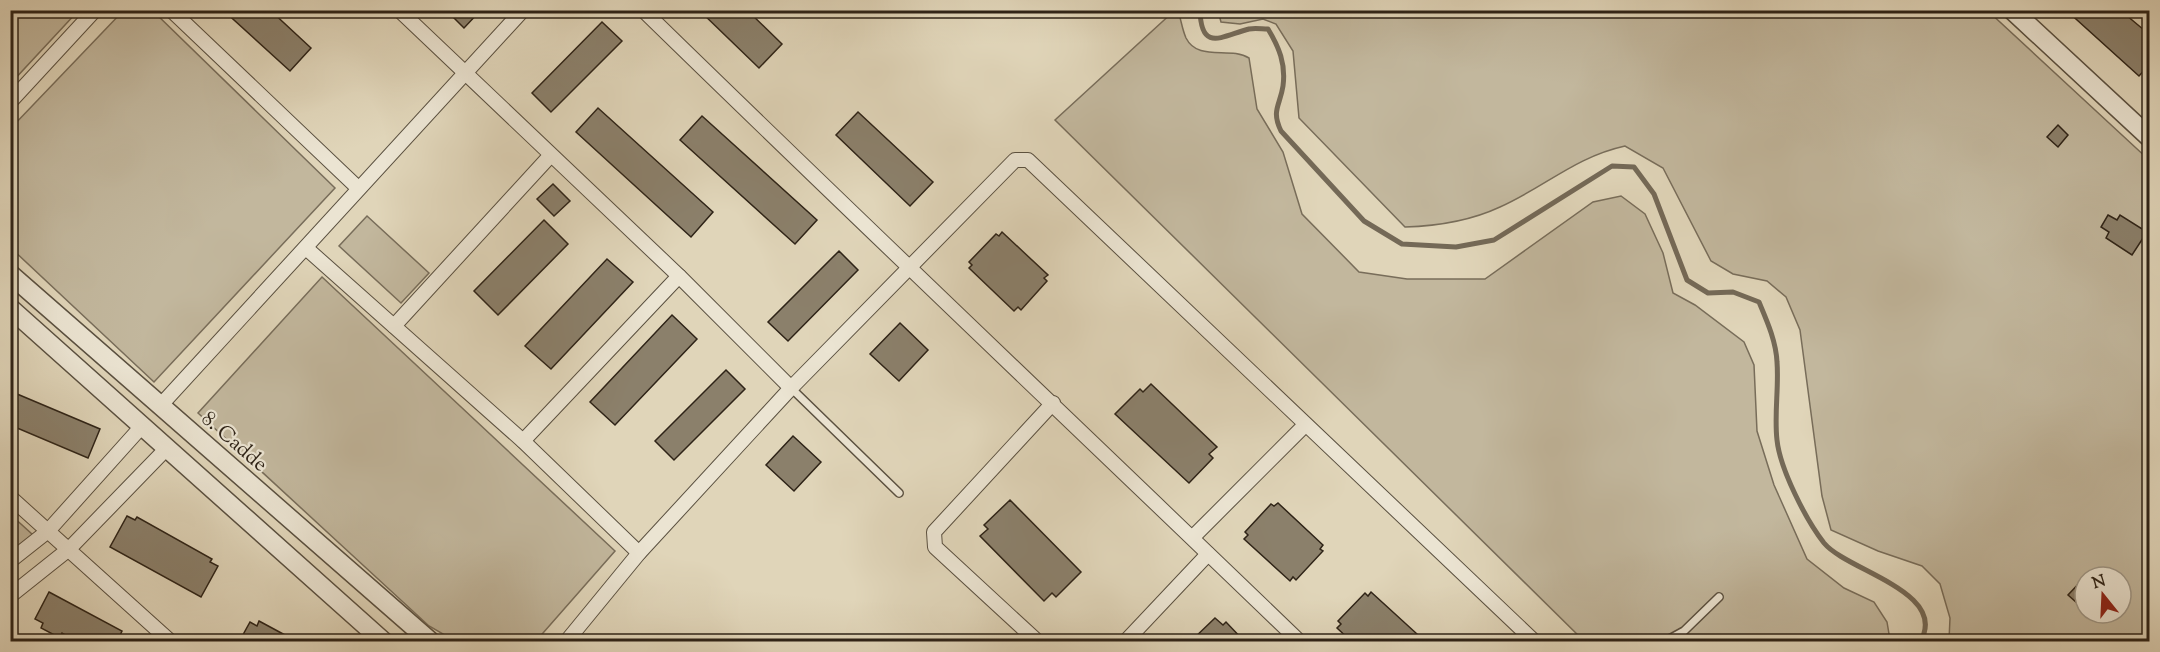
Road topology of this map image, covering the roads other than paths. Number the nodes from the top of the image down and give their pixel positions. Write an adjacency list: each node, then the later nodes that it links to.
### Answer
1 (95, 10): 8 (street)
2 (171, 10): 11 (street)
3 (399, 10): 7 (street)
4 (522, 10): 7 (street)
5 (643, 10): 13 (street)
6 (2012, 10): 9 (street)
7 (465, 75): 10 (street); 11 (street)
8 (10, 102)
9 (2150, 138)
10 (550, 156): 15 (street); 17 (street)
11 (358, 188): 12 (street)
12 (306, 248): 17 (street); 20 (street)
13 (908, 269): 18 (street); 19 (street); 22 (street)
14 (10, 274): 20 (street, 8. Cadde)
15 (679, 276): 18 (street); 23 (street)
16 (10, 308): 21 (street)
17 (394, 326): 23 (street)
18 (791, 388): 25 (lane); 30 (street)
19 (1053, 403): 28 (street); 39 (street)
20 (160, 406): 37 (street, 8. Cadde)
21 (142, 425): 24 (street); 27 (street)
22 (1305, 425): 28 (street); 42 (street)
23 (523, 441): 30 (street)
24 (167, 448): 29 (street); 36 (street)
25 (899, 493)
26 (10, 497): 27 (street)
27 (48, 531): 29 (street); 32 (street)
28 (1193, 537): 31 (street)
29 (69, 549): 33 (street); 35 (street)
30 (639, 553): 38 (street)
31 (1208, 554): 40 (street); 41 (street)
32 (10, 561)
33 (10, 596)
34 (1719, 597): 43 (lane)
35 (171, 642)
36 (384, 642)
37 (431, 642)
38 (566, 642)
39 (1038, 642)
40 (1125, 642)
41 (1300, 642)
42 (1535, 642)
43 (1664, 642)

